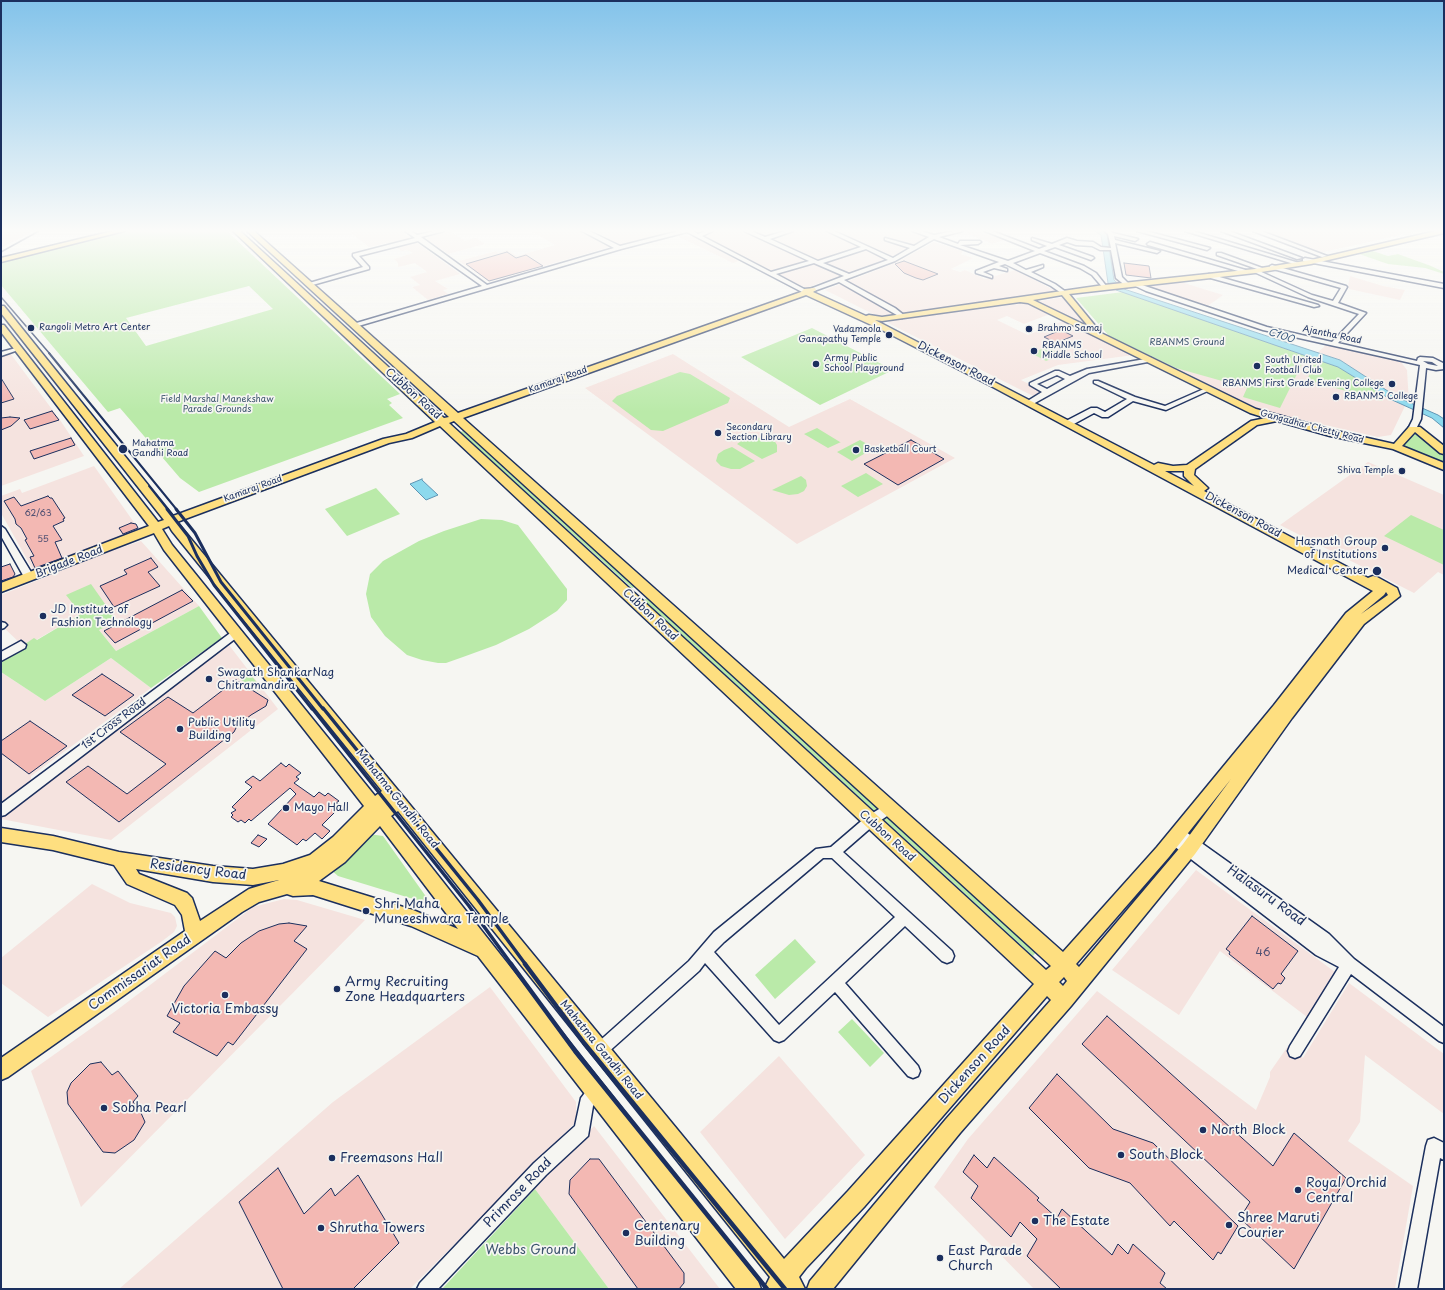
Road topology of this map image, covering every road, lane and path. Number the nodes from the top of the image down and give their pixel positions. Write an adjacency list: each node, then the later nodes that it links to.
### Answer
1 (302, 291): 16 (main road, Cubbon Road)
2 (318, 291): 14 (main road, Cubbon Road)
3 (474, 291): 23 (street)
4 (474, 291): 23 (street)
5 (808, 291): 21 (main road, Dickenson Road); 43 (main road, Kamaraj Road)
6 (861, 291): 20 (street)
7 (1062, 291): 13 (street)
8 (1077, 291): 13 (main road)
9 (1152, 291): 25 (street, Ajantha Road)
10 (1263, 291): 18 (street)
11 (1299, 291): 17 (street)
12 (1341, 291): 17 (street)
13 (1064, 293): 15 (main road); 24 (main road, Gangadhar Chetty Road)
14 (327, 299): 16 (main road); 23 (main road, Cubbon Road)
15 (1022, 300): 20 (main road); 24 (main road, Gangadhar Chetty Road)
16 (314, 302): 32 (main road, Cubbon Road)
17 (1334, 304): 25 (street)
18 (1316, 306)
19 (1, 308): 54 (main road, Mahatma Gandhi Road)
20 (902, 316): 21 (main road)
21 (882, 323): 39 (main road, Dickenson Road)
22 (1, 327): 26 (main road, Mahatma Gandhi Road)
23 (359, 329): 31 (main road, Cubbon Road)
24 (1101, 336): 28 (main road, Gangadhar Chetty Road)
25 (1333, 345): 29 (street, Ajantha Road)
26 (18, 349): 27 (street); 56 (main road, Mahatma Gandhi Road)
27 (1, 354)
28 (1150, 360): 34 (street); 36 (main road, Gangadhar Chetty Road)
29 (1422, 363): 30 (street); 30 (street); 33 (street)
30 (1442, 365): 33 (street)
31 (399, 366): 32 (main road); 43 (main road, Cubbon Road)
32 (386, 370): 43 (main road, Cubbon Road)
33 (1422, 374): 41 (street)
34 (1070, 379): 37 (street); 37 (street)
35 (1096, 382): 38 (street)
36 (1208, 389): 38 (street); 40 (main road, Gangadhar Chetty Road)
37 (1047, 392): 39 (street)
38 (1132, 399): 44 (street)
39 (1030, 402): 44 (main road, Dickenson Road)
40 (1245, 408): 42 (main road, Gangadhar Chetty Road); 45 (main road)
41 (1417, 416): 46 (street); 47 (street)
42 (1281, 420): 45 (main road); 48 (main road, Gangadhar Chetty Road)
43 (452, 421): 54 (main road, Kamaraj Road); 59 (main road, Cubbon Road); 60 (main road, Cubbon Road)
44 (1069, 423): 50 (main road, Dickenson Road)
45 (1254, 423): 52 (main road)
46 (1412, 430): 47 (main road); 48 (main road)
47 (1422, 431): 49 (main road)
48 (1396, 447): 51 (main road, Gangadhar Chetty Road)
49 (1444, 451)
50 (1143, 462): 52 (main road); 53 (main road, Dickenson Road)
51 (1444, 467)
52 (1190, 468): 53 (main road, Dickenson Road)
53 (1258, 521): 61 (main road, Dickenson Road)
54 (173, 524): 56 (main road, Brigade Road); 67 (main road, Mahatma Gandhi Road)
55 (1, 529): 57 (street)
56 (157, 530): 57 (main road, Brigade Road); 62 (main road, Mahatma Gandhi Road)
57 (29, 577): 58 (main road, Brigade Road)
58 (1, 588)
59 (649, 590): 60 (main road); 63 (main road, Cubbon Road)
60 (632, 599): 65 (main road, Cubbon Road)
61 (1355, 619): 73 (main road, Dickenson Road); 74 (main road, Dickenson Road)
62 (232, 635): 69 (main road, Mahatma Gandhi Road); 70 (street, 1st Cross Road)
63 (700, 636): 65 (main road); 68 (main road, Cubbon Road)
64 (21, 645): 66 (street)
65 (683, 646): 71 (main road, Cubbon Road)
66 (1, 657)
67 (396, 797): 69 (main road, Commissariat Road); 90 (main road, Mahatma Gandhi Road)
68 (889, 808): 71 (street); 84 (main road, Cubbon Road)
69 (377, 810): 76 (main road, Residency Road); 77 (main road, Commissariat Road); 80 (main road, Mahatma Gandhi Road)
70 (1, 811)
71 (870, 821): 75 (street); 87 (main road, Cubbon Road)
72 (1, 835): 76 (main road, Residency Road)
73 (1177, 835): 74 (street, Halasuru Road); 84 (main road, Dickenson Road)
74 (1191, 846): 83 (street, Halasuru Road); 85 (main road, Dickenson Road)
75 (834, 852): 78 (street); 81 (street)
76 (119, 860): 79 (main road)
77 (285, 888): 79 (main road, Commissariat Road); 80 (main road, Commissariat Road)
78 (905, 917): 82 (street); 86 (street)
79 (194, 935): 92 (main road, Commissariat Road)
80 (485, 951): 94 (main road, Mahatma Gandhi Road)
81 (705, 952): 86 (street); 90 (street)
82 (947, 956)
83 (1349, 964): 89 (street, Halasuru Road); 91 (street)
84 (1064, 965): 85 (main road, Cubbon Road); 87 (main road, Dickenson Road)
85 (1080, 980): 88 (main road, Dickenson Road)
86 (835, 982): 93 (street)
87 (1047, 984): 88 (main road, Cubbon Road); 96 (main road, Dickenson Road)
88 (1064, 999): 99 (main road, Dickenson Road)
89 (1444, 1036)
90 (600, 1050): 96 (main road, Mahatma Gandhi Road)
91 (1295, 1051)
92 (1, 1070)
93 (912, 1070)
94 (596, 1090): 97 (street, Primrose Road); 98 (main road, Mahatma Gandhi Road)
95 (1444, 1152): 100 (street)
96 (784, 1285)
97 (426, 1289)
98 (750, 1289)
99 (818, 1289)
100 (1408, 1289)

